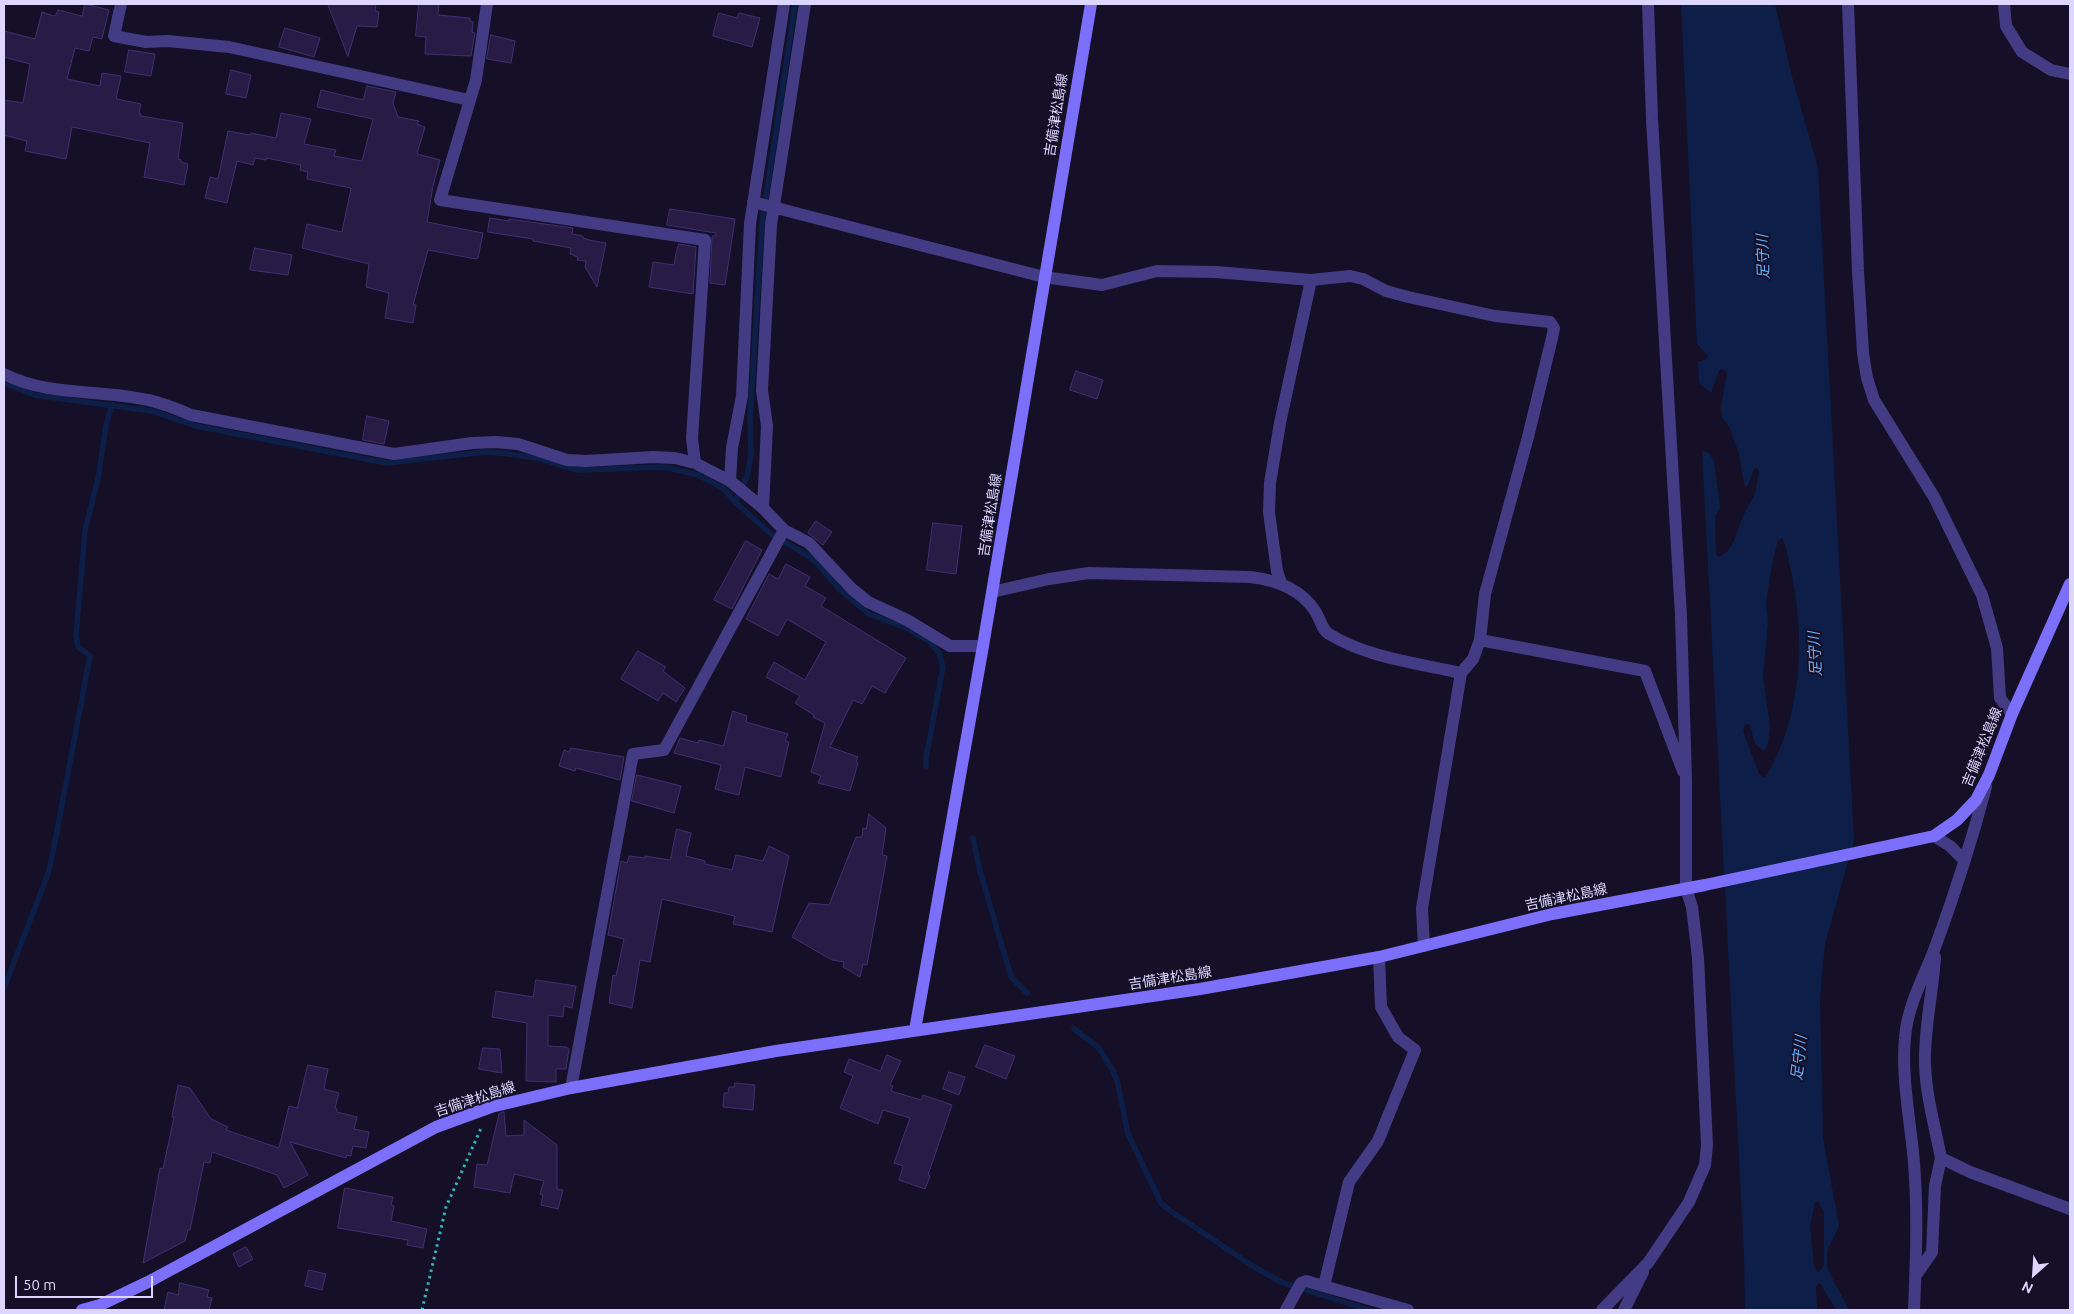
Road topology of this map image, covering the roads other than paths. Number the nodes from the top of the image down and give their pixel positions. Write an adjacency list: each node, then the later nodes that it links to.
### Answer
1 (120, 4): 10 (street)
2 (487, 4): 10 (street)
3 (784, 4): 11 (street)
4 (805, 4): 12 (street)
5 (1091, 4): 13 (main road, 吉備津松島線)
6 (1648, 4): 28 (street)
7 (1848, 4): 26 (street)
8 (2004, 4): 9 (street)
9 (2070, 74)
10 (469, 100): 16 (street)
11 (753, 202): 12 (street); 17 (street)
12 (774, 208): 13 (street); 18 (street)
13 (1044, 277): 14 (street); 22 (main road, 吉備津松島線)
14 (1311, 280): 20 (street); 23 (street)
15 (4, 374): 16 (street)
16 (695, 463): 17 (street)
17 (732, 482): 18 (street)
18 (762, 508): 19 (street)
19 (781, 536): 24 (street); 36 (street)
20 (1281, 583): 22 (street); 25 (street)
21 (2070, 584): 26 (main road, 吉備津松島線)
22 (992, 592): 24 (main road, 吉備津松島線)
23 (1480, 640): 25 (street); 28 (street)
24 (983, 646): 35 (main road, 吉備津松島線)
25 (1461, 672): 32 (street)
26 (2012, 714): 27 (main road, 吉備津松島線)
27 (1989, 775): 29 (main road, 吉備津松島線); 30 (street)
28 (1686, 780): 31 (street)
29 (1934, 836): 30 (street); 31 (main road, 吉備津松島線)
30 (1964, 860): 33 (street)
31 (1686, 888): 32 (main road, 吉備津松島線); 39 (street)
32 (1424, 946): 34 (main road, 吉備津松島線)
33 (1936, 946): 37 (street); 40 (street)
34 (1379, 957): 35 (main road, 吉備津松島線); 41 (street)
35 (915, 1030): 36 (main road, 吉備津松島線)
36 (571, 1088): 42 (main road, 吉備津松島線)
37 (1941, 1158): 38 (street); 40 (street)
38 (2070, 1209)
39 (1648, 1263): 45 (street); 46 (street)
40 (1915, 1277): 47 (street)
41 (1324, 1286): 43 (street); 44 (street)
42 (82, 1310)
43 (1286, 1310)
44 (1408, 1310)
45 (1602, 1310)
46 (1624, 1310)
47 (1914, 1310)

